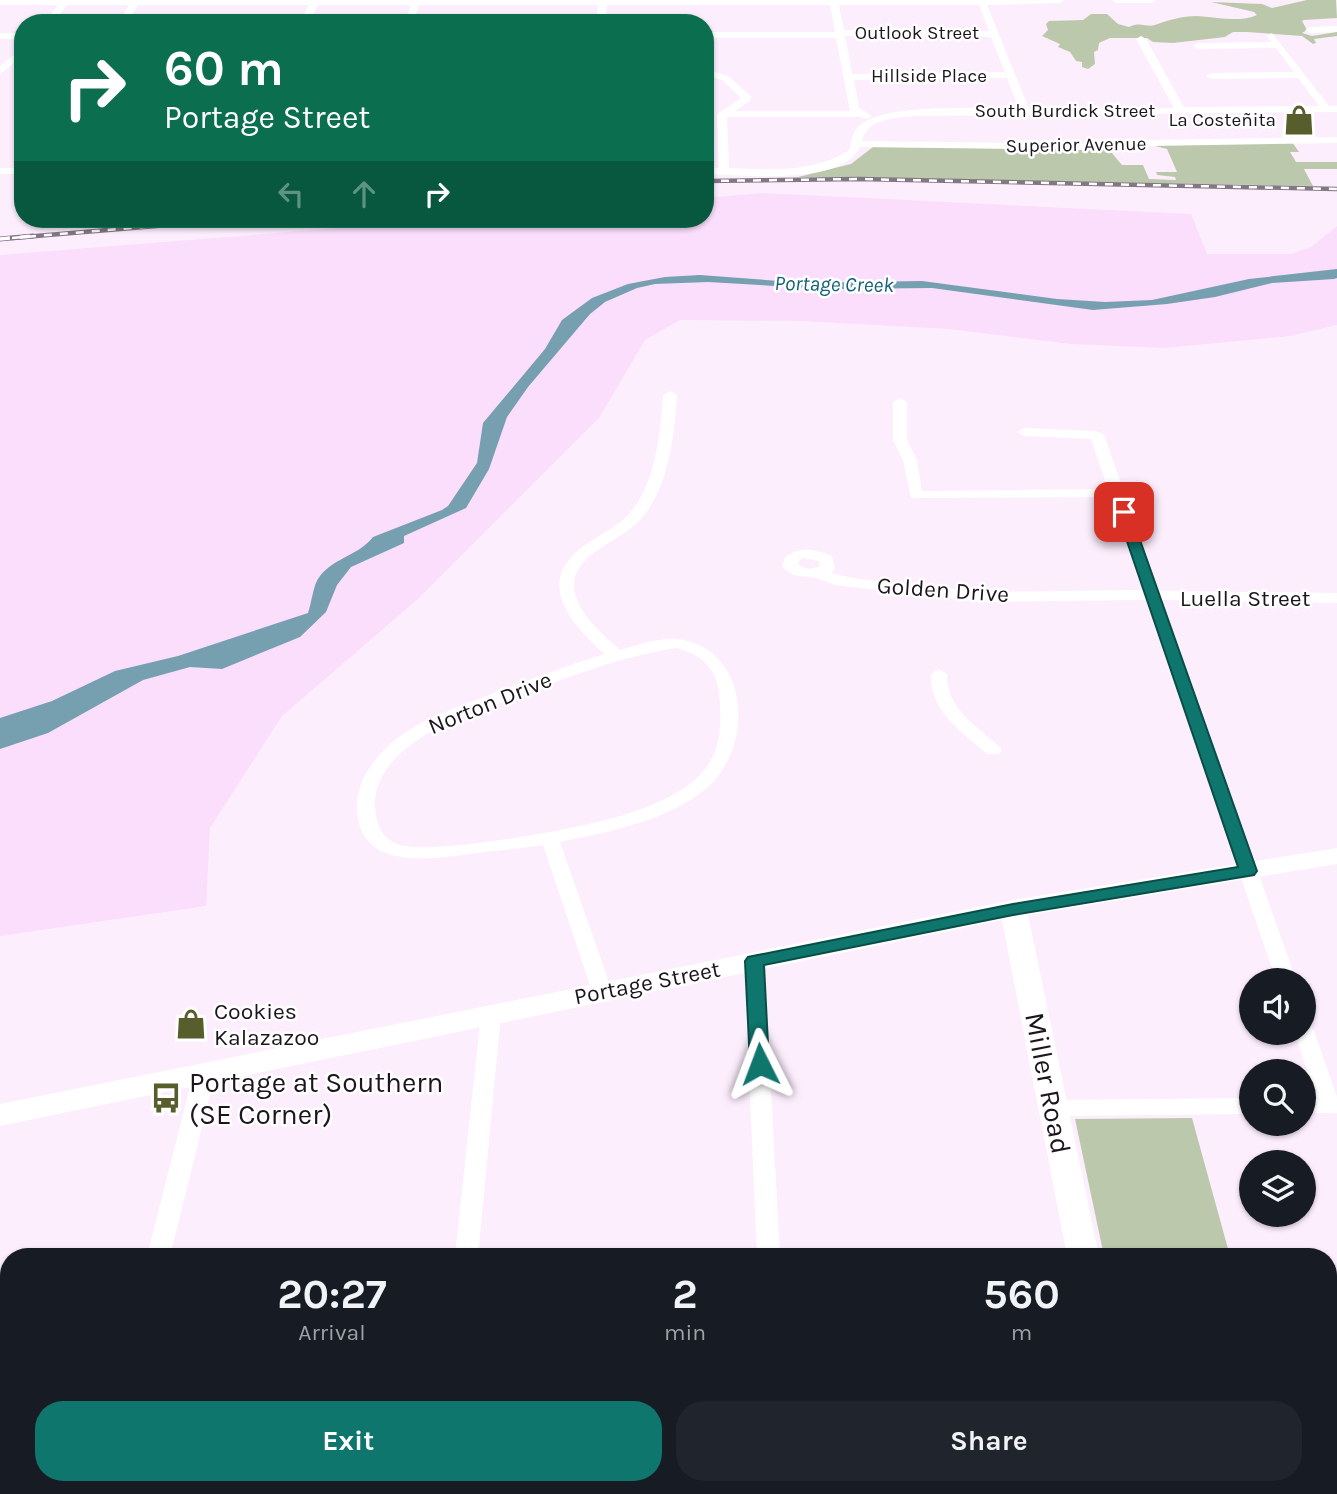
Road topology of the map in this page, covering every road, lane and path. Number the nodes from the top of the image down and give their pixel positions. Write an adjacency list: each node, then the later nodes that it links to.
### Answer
1 (1060, 0): 12 (street)
2 (1116, 0): 3 (street)
3 (1152, 0)
4 (21, 1): 13 (street); 14 (street)
5 (137, 1): 6 (street); 14 (street)
6 (254, 1): 15 (street)
7 (373, 1): 15 (street); 16 (street)
8 (489, 1): 9 (street); 16 (street)
9 (603, 1): 10 (street)
10 (719, 1): 11 (street)
11 (834, 1): 17 (street); 23 (street)
12 (1049, 1): 17 (street)
13 (0, 2)
14 (65, 2): 18 (street)
15 (315, 2): 19 (street)
16 (416, 2): 20 (street)
17 (982, 2): 24 (street)
18 (55, 14)
19 (309, 14)
20 (411, 14)
21 (1337, 29): 22 (street)
22 (1310, 30)
23 (840, 34): 24 (street, Outlook Street); 25 (street, Outlook Street); 36 (street)
24 (994, 34): 33 (street)
25 (714, 35)
26 (1272, 36): 28 (street)
27 (1141, 39): 39 (street)
28 (1278, 45): 29 (street); 34 (street)
29 (1198, 46)
30 (14, 59): 31 (street)
31 (0, 71)
32 (714, 75): 37 (street)
33 (1011, 75): 36 (street, Hillside Place); 40 (street)
34 (1301, 75): 35 (street); 38 (street)
35 (1211, 76)
36 (847, 77): 43 (street)
37 (747, 98): 41 (street); 42 (street)
38 (1332, 109): 39 (street, South Burdick Street)
39 (1180, 110): 40 (street, South Burdick Street)
40 (1025, 112): 44 (street, South Burdick Street)
41 (722, 114): 42 (street); 48 (street)
42 (765, 114): 43 (street)
43 (860, 114): 44 (street)
44 (877, 120): 46 (street)
45 (1337, 140): 46 (street, Superior Avenue)
46 (857, 144): 48 (street)
47 (714, 172): 48 (street)
48 (724, 172)
49 (670, 396): 56 (street)
50 (900, 402): 52 (street)
51 (1024, 432): 52 (street)
52 (1117, 493): 54 (street)
53 (818, 573): 54 (street, Golden Drive)
54 (1153, 595): 55 (street, Luella Street); 61 (street)
55 (1337, 598)
56 (615, 654): 59 (street); 59 (street, Norton Drive)
57 (939, 674): 58 (street)
58 (993, 750)
59 (550, 839): 65 (street)
60 (1337, 856): 61 (main road, Portage Street)
61 (1248, 871): 62 (main road, Portage Street); 64 (street)
62 (1013, 909): 63 (main road, Portage Street); 71 (main road, Miller Road)
63 (754, 961): 65 (main road, Portage Street); 75 (street)
64 (1282, 968)
65 (602, 991): 66 (main road, Portage Street)
66 (491, 1014): 68 (main road, Portage Street); 74 (street)
67 (1309, 1045): 69 (street)
68 (204, 1075): 72 (main road, Portage Street); 73 (street)
69 (1333, 1105)
70 (1239, 1106): 71 (street)
71 (1052, 1108): 76 (main road, Miller Road)
72 (0, 1115)
73 (160, 1248)
74 (467, 1248)
75 (769, 1248)
76 (1081, 1248)

